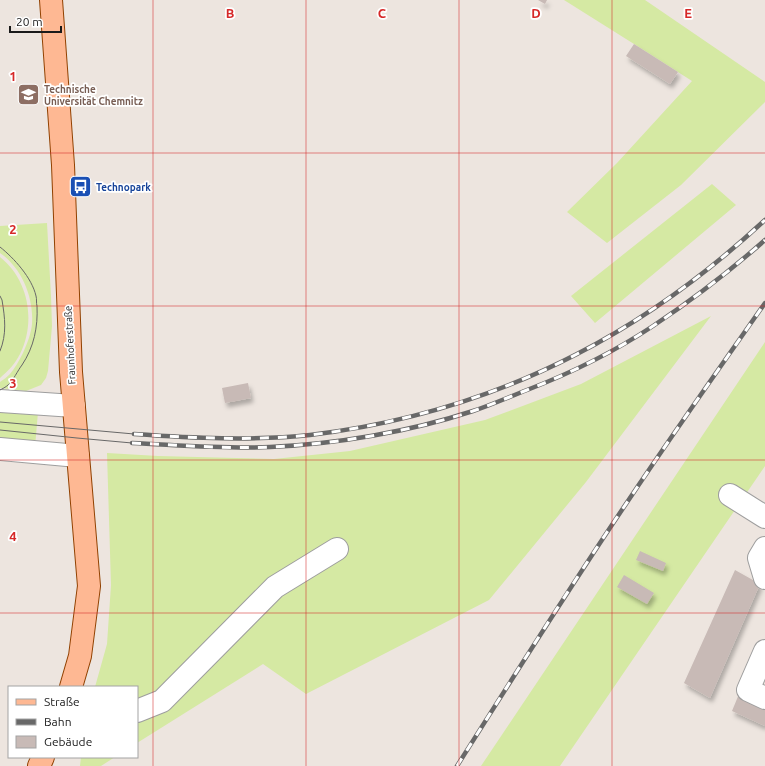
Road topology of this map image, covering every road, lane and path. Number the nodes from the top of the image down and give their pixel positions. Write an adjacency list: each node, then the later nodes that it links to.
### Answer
1 (51, 0): 3 (main road, Fraunhoferstraße)
2 (0, 401): 3 (street)
3 (74, 406): 5 (main road, Fraunhoferstraße)
4 (0, 449): 5 (street)
5 (78, 456): 10 (main road, Fraunhoferstraße)
6 (730, 495): 7 (street)
7 (765, 517)
8 (337, 549): 12 (street)
9 (765, 651): 11 (street)
10 (71, 686)
11 (765, 698)
12 (138, 712)

